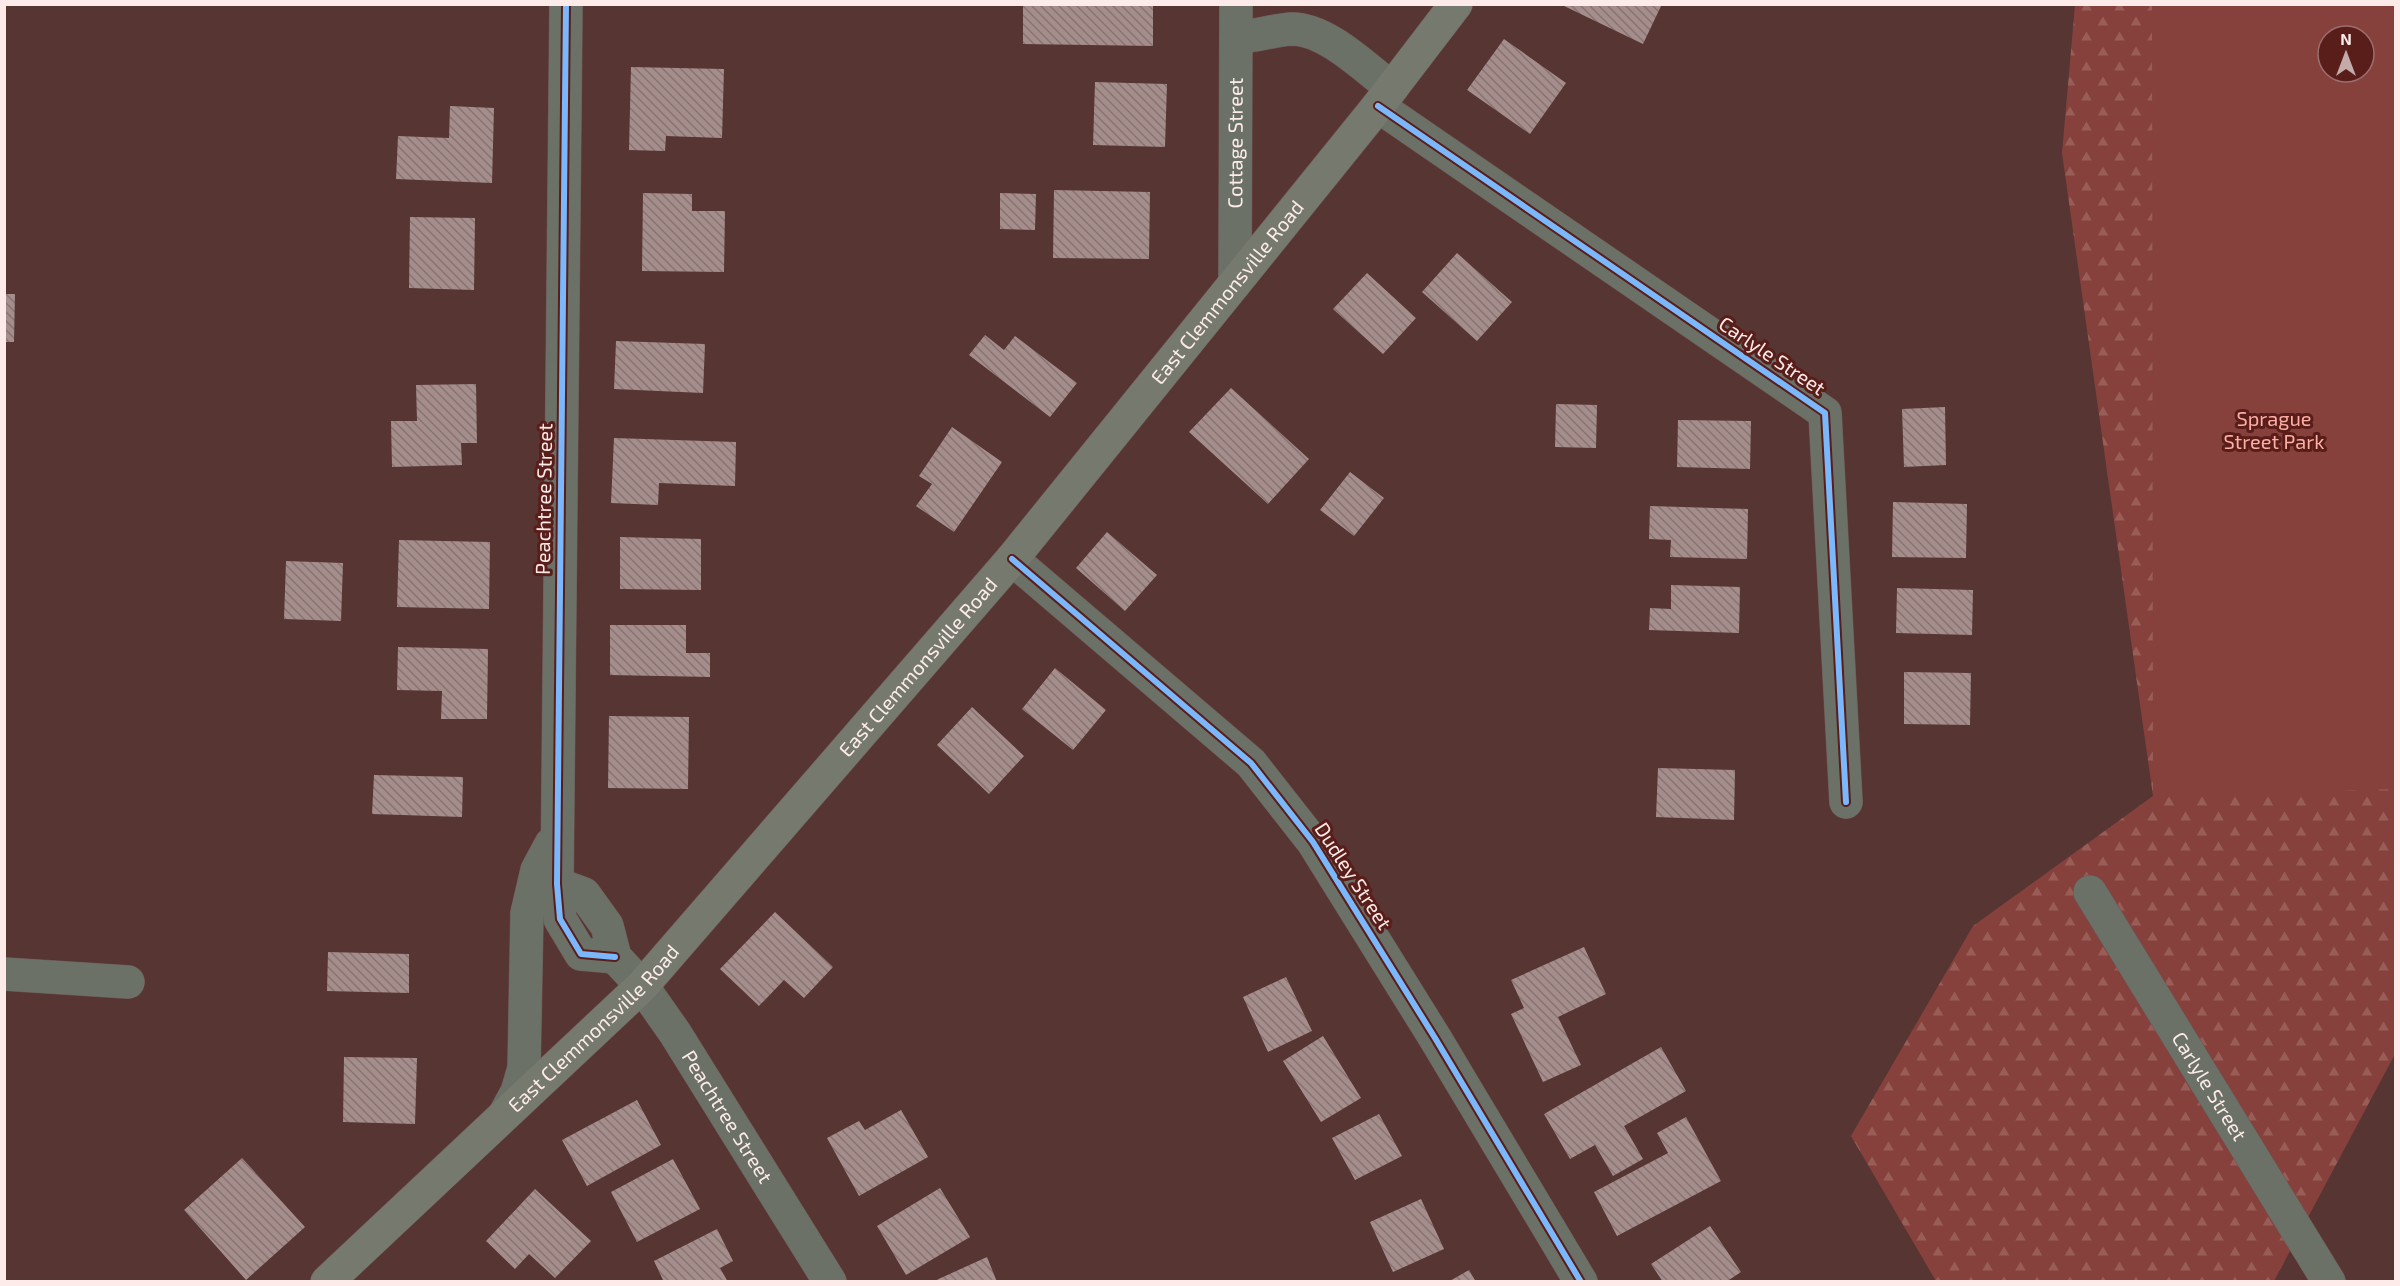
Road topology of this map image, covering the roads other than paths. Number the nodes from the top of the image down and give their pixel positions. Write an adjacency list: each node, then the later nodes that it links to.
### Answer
1 (566, 4): 9 (street, Peachtree Street)
2 (1236, 4): 4 (street, Cottage Street)
3 (1456, 4): 5 (main road, East Clemmonsville Road)
4 (1236, 38): 5 (street); 6 (street, Cottage Street)
5 (1385, 97): 6 (main road, East Clemmonsville Road); 8 (street, Carlyle Street)
6 (1235, 283): 7 (main road, East Clemmonsville Road)
7 (1012, 559): 13 (main road, East Clemmonsville Road); 17 (street, Dudley Street)
8 (1846, 802)
9 (558, 831): 13 (street, Peachtree Street); 14 (street)
10 (2090, 892): 18 (street, Carlyle Street)
11 (4, 974): 12 (street)
12 (129, 982)
13 (642, 986): 14 (main road, East Clemmonsville Road); 16 (street, Peachtree Street)
14 (505, 1114): 15 (main road, East Clemmonsville Road)
15 (327, 1281)
16 (830, 1281)
17 (1581, 1281)
18 (2329, 1281)

